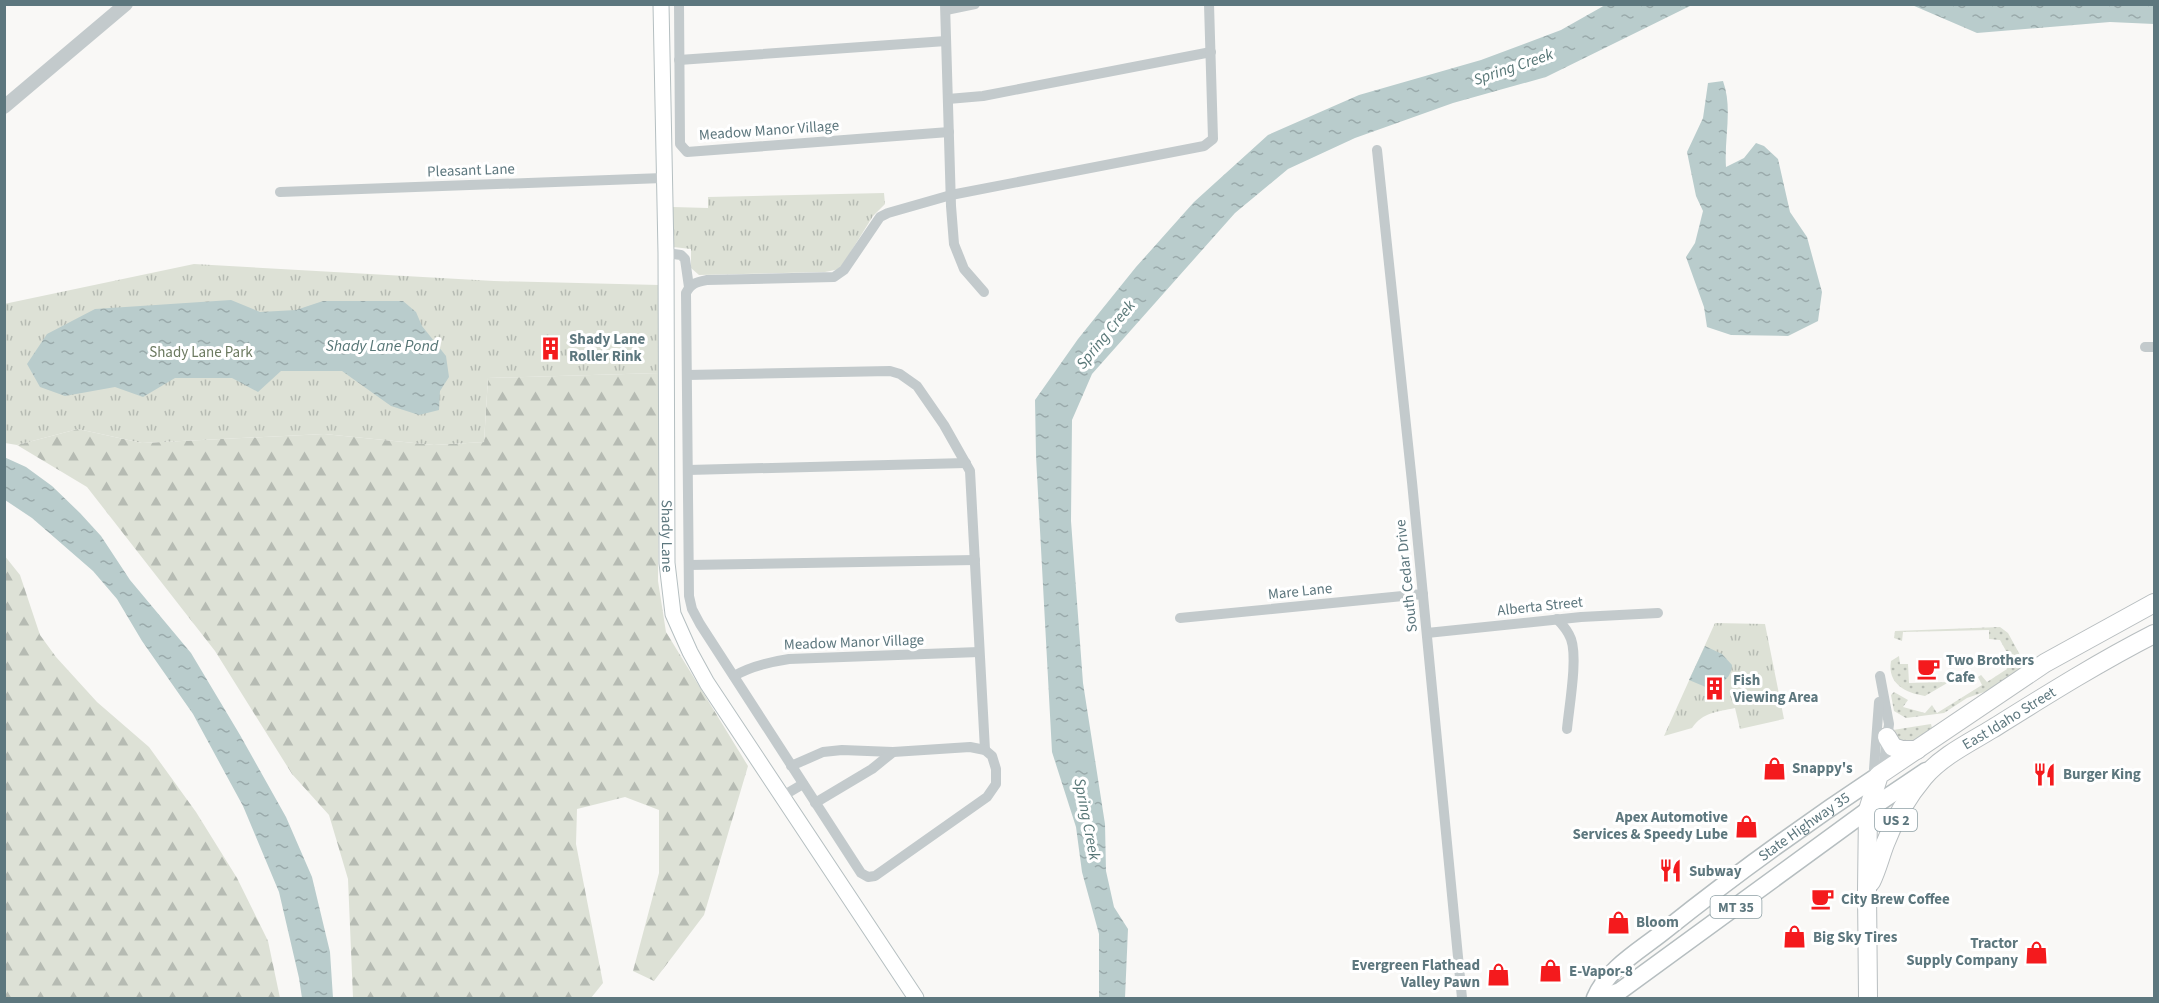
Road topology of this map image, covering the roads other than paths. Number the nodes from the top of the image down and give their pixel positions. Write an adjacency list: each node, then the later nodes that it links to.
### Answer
1 (126, 4): 11 (street)
2 (661, 4): 14 (main road, Shady Lane)
3 (679, 4): 9 (street, Meadow Manor Village)
4 (975, 4): 6 (street)
5 (1209, 4): 8 (street)
6 (945, 7): 7 (street)
7 (946, 41): 9 (street); 10 (street)
8 (1210, 52): 10 (street); 16 (street)
9 (679, 60): 12 (street, Meadow Manor Village)
10 (948, 99): 12 (street)
11 (4, 107)
12 (949, 132): 16 (street)
13 (1377, 150): 25 (street, South Cedar Drive)
14 (663, 178): 15 (street, Pleasant Lane); 17 (main road, Shady Lane)
15 (280, 192)
16 (951, 195): 18 (street); 19 (street)
17 (666, 253): 18 (street); 45 (main road, Shady Lane)
18 (689, 287): 20 (street)
19 (984, 292)
20 (687, 375): 21 (street); 22 (street)
21 (966, 463): 22 (street); 23 (street)
22 (688, 470): 24 (street)
23 (975, 560): 24 (street); 33 (street)
24 (689, 565): 34 (street)
25 (1423, 594): 29 (street, Mare Lane); 31 (street, South Cedar Drive)
26 (2154, 603): 39 (highway, East Idaho Street)
27 (1658, 614): 30 (street, Alberta Street)
28 (2154, 614): 35 (highway)
29 (1180, 618)
30 (1557, 619): 31 (street, Alberta Street); 36 (street)
31 (1426, 633): 50 (street, South Cedar Drive)
32 (2154, 634): 41 (highway, East Idaho Street / US 2)
33 (979, 652): 34 (street, Meadow Manor Village); 38 (street)
34 (734, 676): 42 (street)
35 (2049, 681)
36 (1567, 729)
37 (1887, 737): 39 (highway); 43 (street); 43 (street)
38 (985, 750): 40 (street); 46 (street)
39 (1917, 750): 43 (highway, East Idaho Street)
40 (893, 752): 42 (street); 46 (street)
41 (1942, 761): 47 (main road, East Idaho Street / MT 35); 48 (highway, US 2)
42 (792, 766): 44 (street)
43 (1879, 775): 47 (highway, US 2); 51 (main road, State Highway 35 / MT 35)
44 (803, 784): 45 (street); 46 (street)
45 (781, 797): 49 (main road, Shady Lane)
46 (815, 803)
47 (1868, 810): 48 (highway, US 2); 52 (main road, State Highway 35 / MT 35)
48 (1867, 890): 53 (highway, US 2)
49 (916, 999)
50 (1462, 999)
51 (1595, 999)
52 (1600, 999)
53 (1868, 999)

